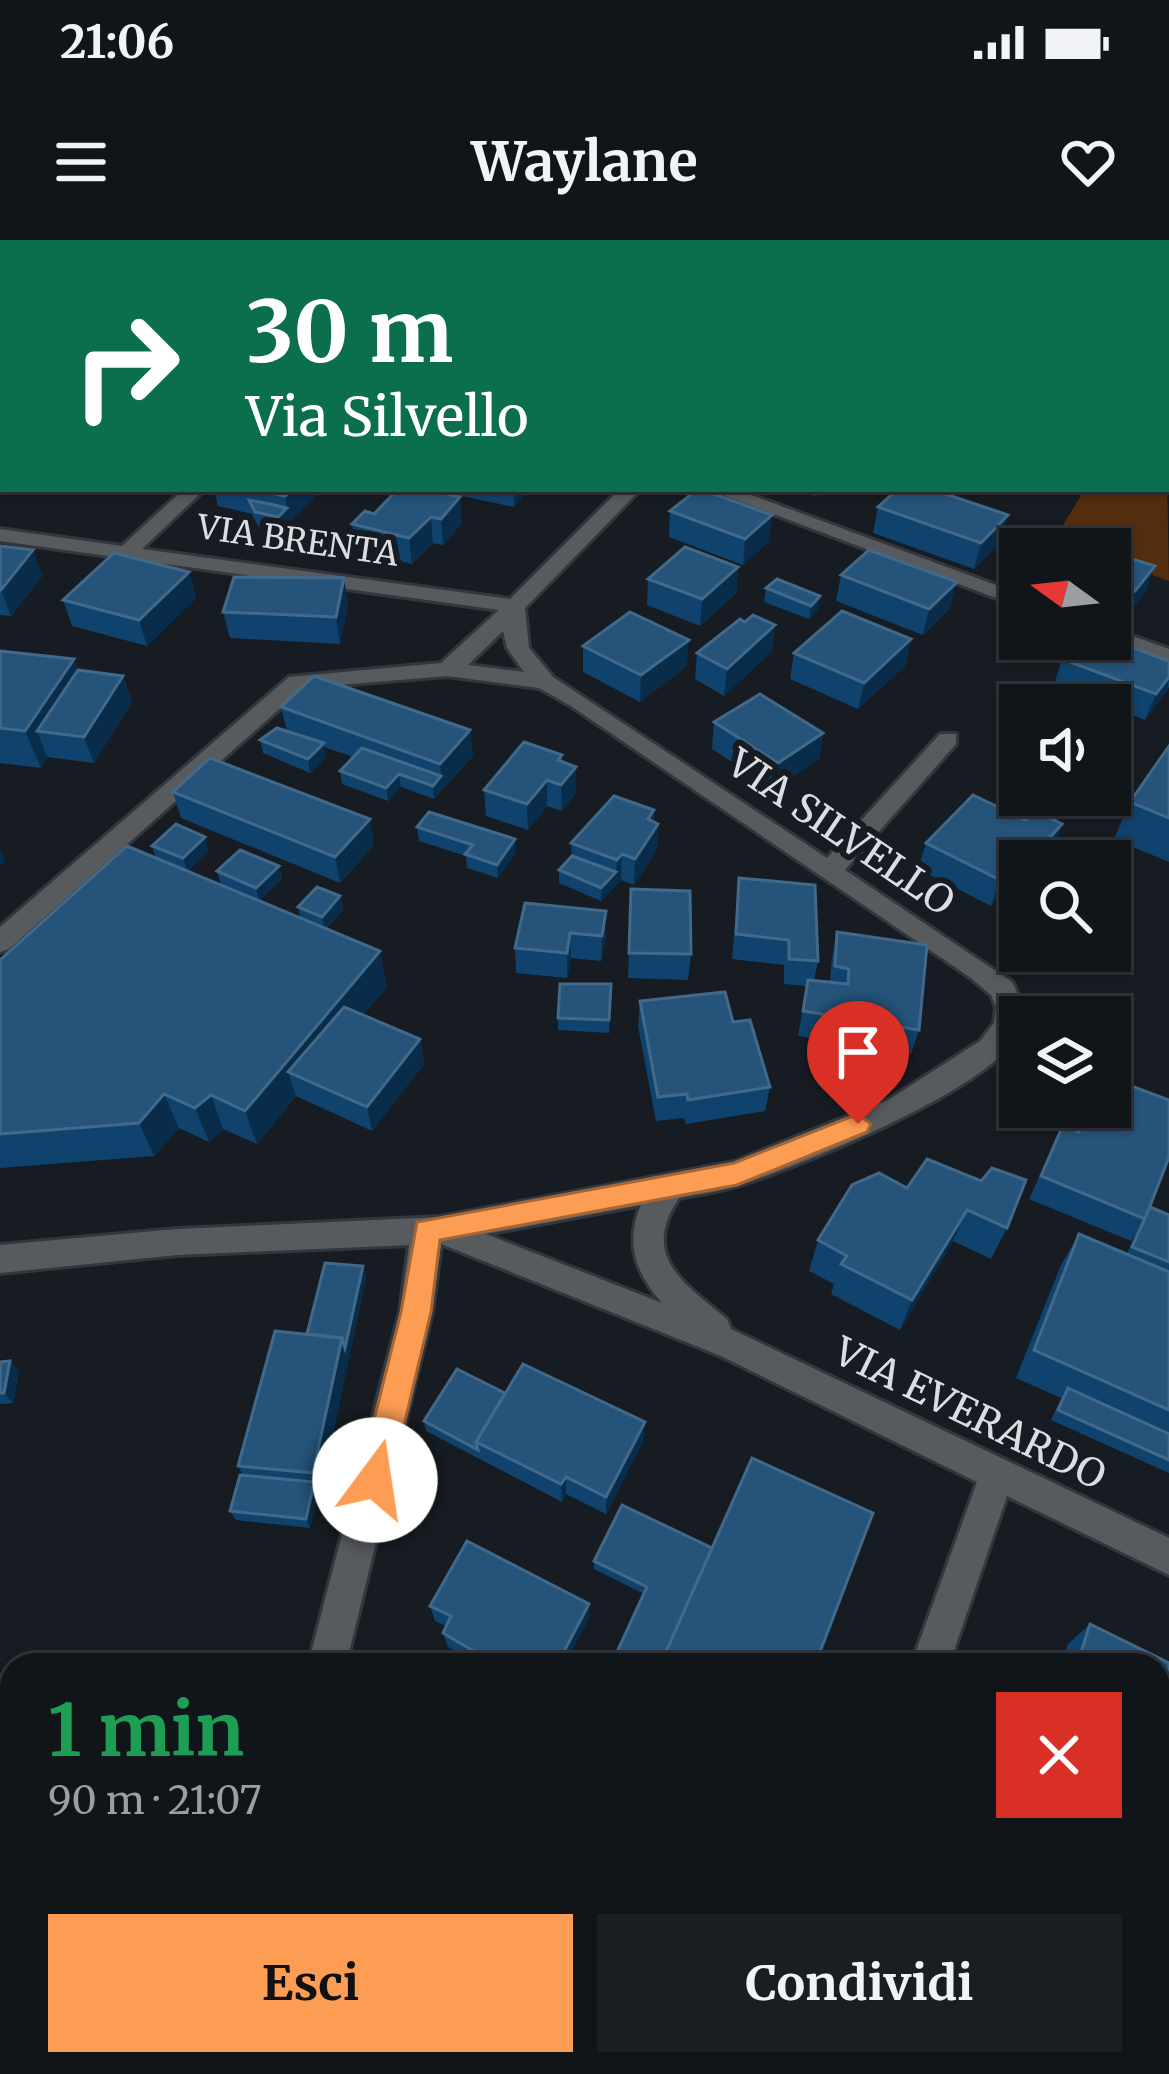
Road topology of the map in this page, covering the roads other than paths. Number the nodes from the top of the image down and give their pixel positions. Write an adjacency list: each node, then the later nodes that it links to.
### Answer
1 (191, 492): 5 (street)
2 (628, 492): 7 (street)
3 (725, 492): 6 (street)
4 (0, 535): 5 (street, VIA BRENTA)
5 (130, 549): 7 (street, VIA BRENTA)
6 (999, 594)
7 (515, 606): 10 (street); 11 (street)
8 (1131, 643): 9 (street)
9 (1169, 657)
10 (447, 669): 11 (street, VIA SILVELLO); 14 (street, VIA SILVELLO)
11 (545, 682): 13 (street, VIA SILVELLO)
12 (948, 739): 13 (street)
13 (829, 872): 15 (street, VIA SILVELLO)
14 (0, 942)
15 (670, 1186): 16 (street, VIA SILVELLO); 18 (street, VIA EVERARDO)
16 (434, 1230): 17 (street, VIA SILVELLO); 18 (street, VIA EVERARDO); 21 (street)
17 (0, 1259)
18 (733, 1345): 19 (street, VIA EVERARDO)
19 (998, 1472): 20 (street, VIA EVERARDO); 22 (street)
20 (1169, 1557)
21 (330, 1653)
22 (934, 1653)

